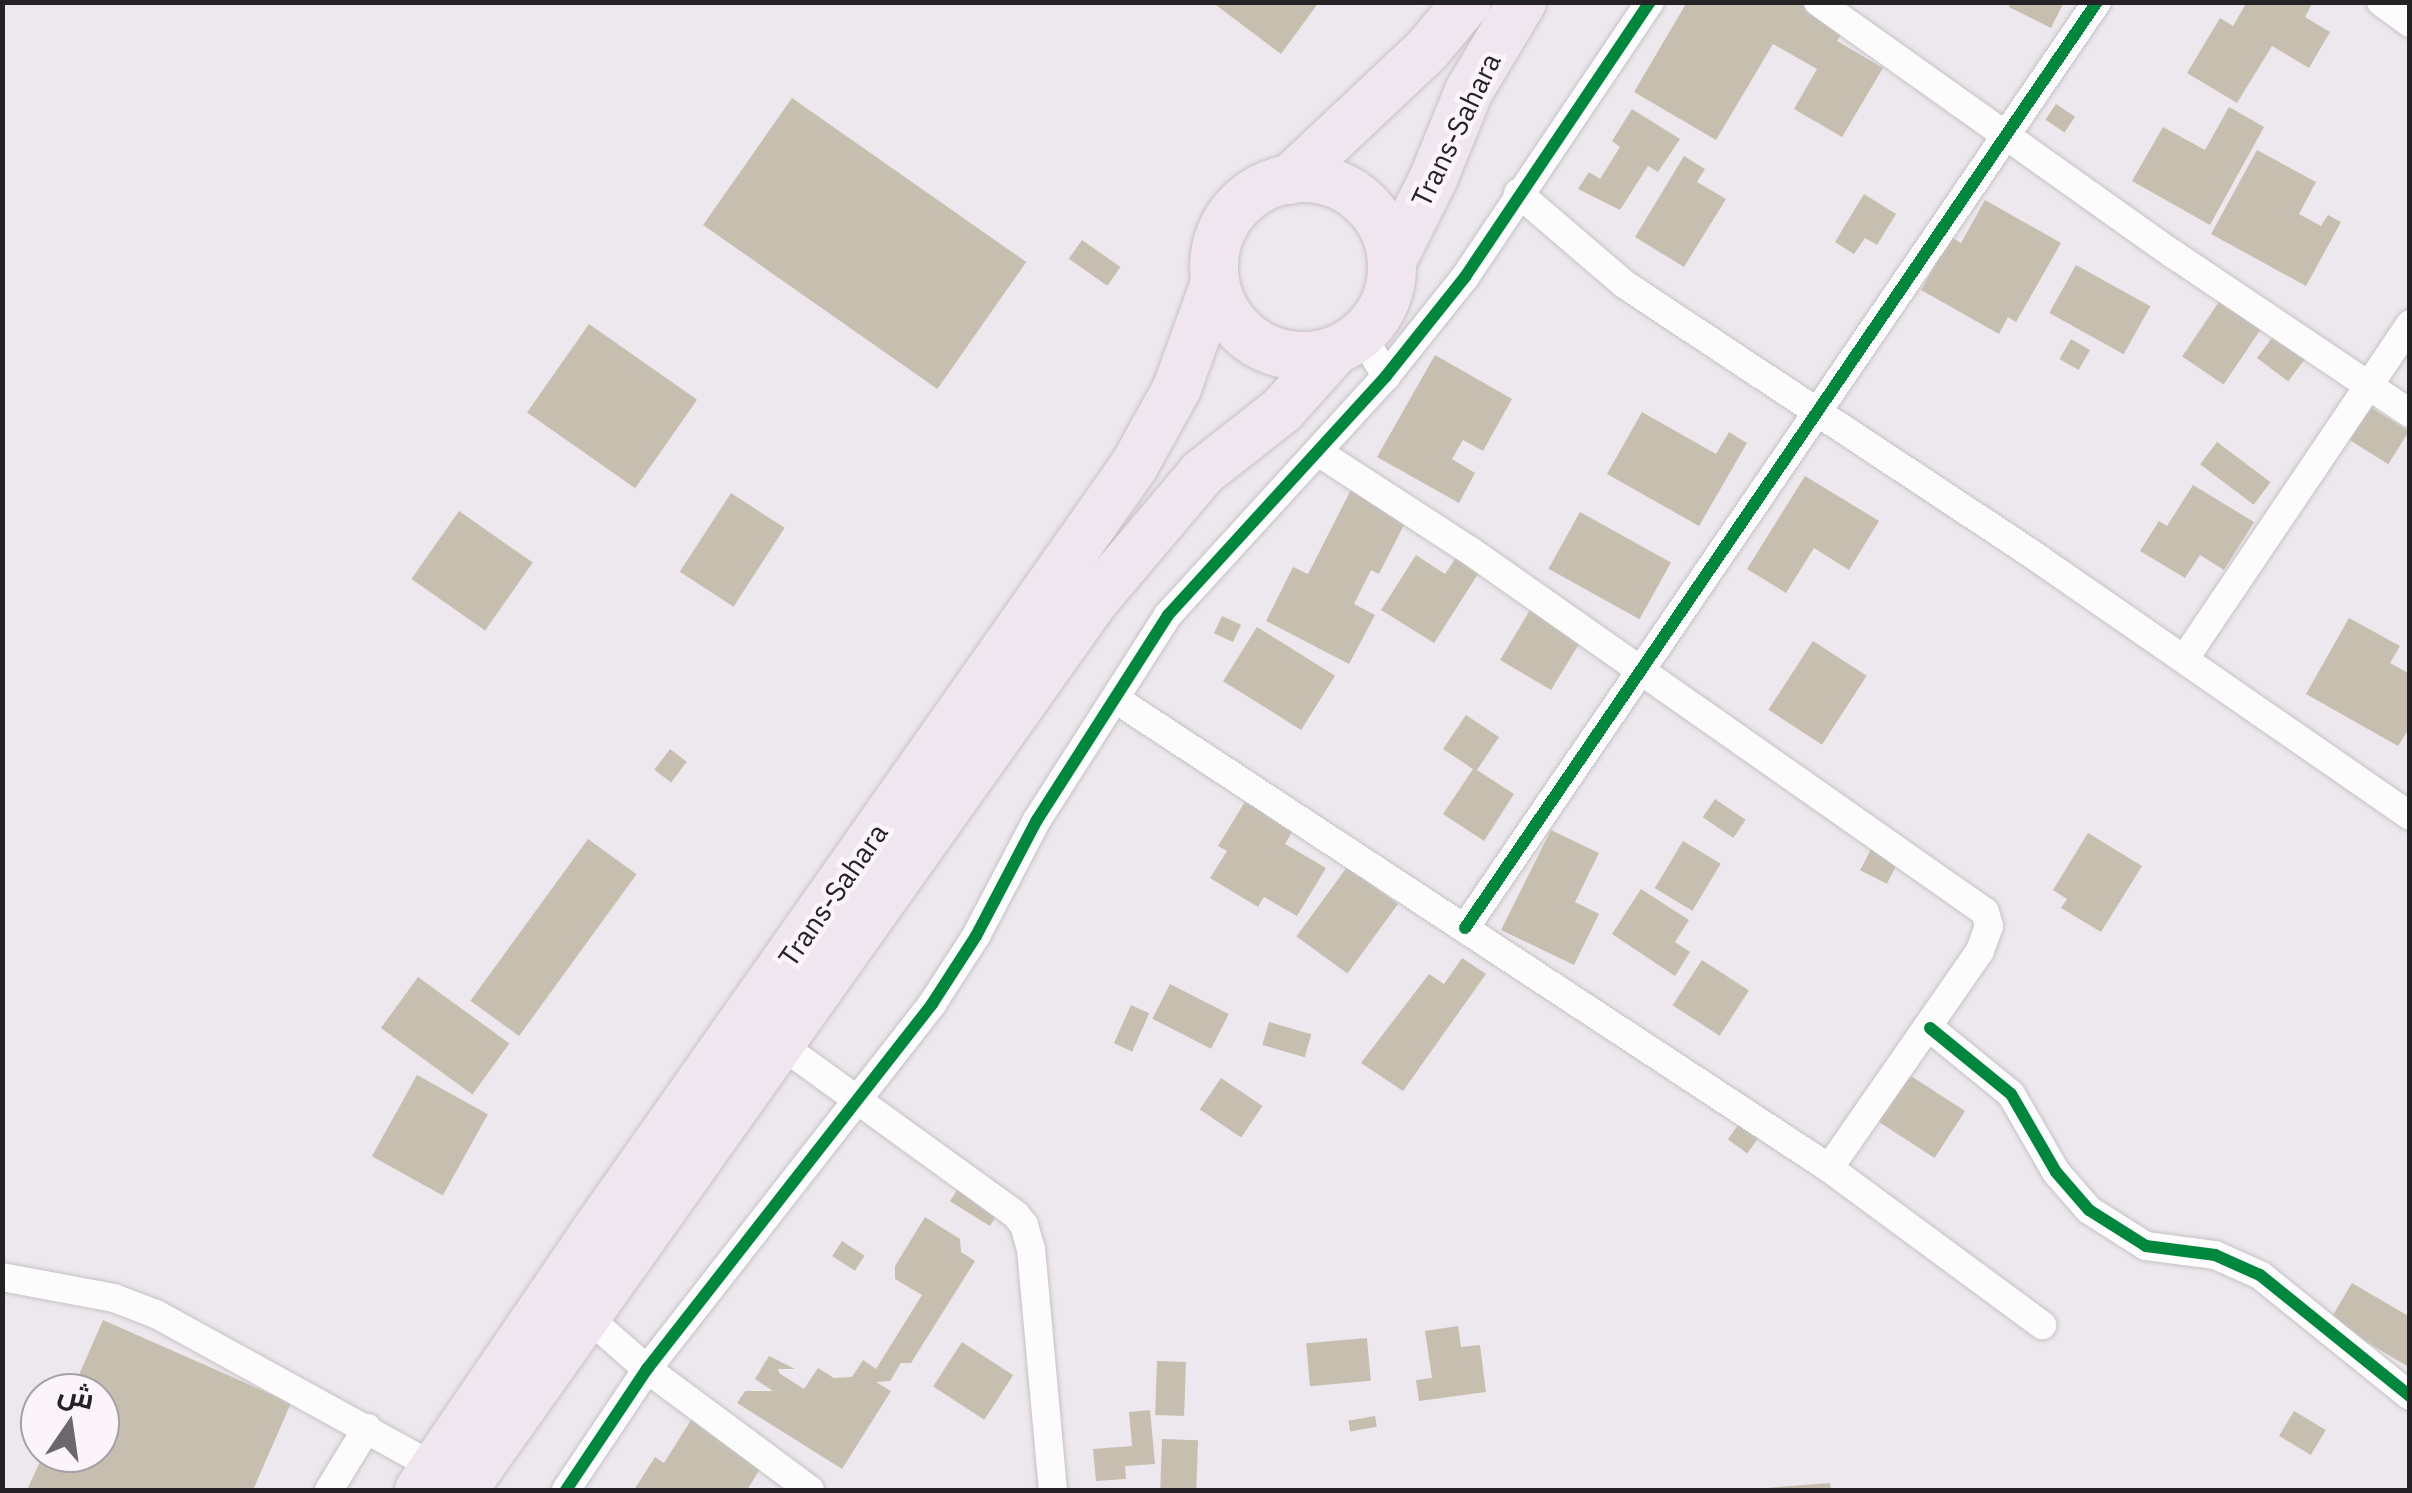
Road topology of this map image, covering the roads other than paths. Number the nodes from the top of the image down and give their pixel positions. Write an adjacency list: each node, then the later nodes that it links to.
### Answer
1 (1467, 2): 9 (highway, Trans-Sahara)
2 (1522, 2): 11 (highway, Trans-Sahara)
3 (1650, 2): 10 (street)
4 (1818, 2): 8 (street)
5 (2096, 2): 8 (street)
6 (2382, 2): 7 (street)
7 (2410, 24)
8 (2006, 136): 16 (street); 17 (street)
9 (1289, 180): 11 (highway); 12 (highway)
10 (1518, 193): 15 (street); 17 (street)
11 (1393, 259): 14 (highway)
12 (1215, 283): 14 (highway); 35 (highway, Trans-Sahara)
13 (2410, 324): 16 (street)
14 (1349, 343): 15 (street); 26 (highway, Trans-Sahara)
15 (1386, 376): 19 (street)
16 (2369, 386): 18 (street); 20 (street)
17 (1817, 412): 20 (street); 21 (street)
18 (2410, 413)
19 (1318, 452): 21 (street); 22 (street)
20 (2185, 658): 23 (street)
21 (1641, 672): 24 (street); 25 (street)
22 (1117, 700): 24 (street); 27 (street)
23 (2410, 816)
24 (1465, 928): 28 (street)
25 (1930, 1028): 28 (street); 33 (street)
26 (780, 1044): 27 (street); 30 (highway, Trans-Sahara)
27 (856, 1101): 32 (street); 39 (street)
28 (1829, 1168): 31 (street)
29 (2, 1278): 34 (street)
30 (585, 1315): 32 (street); 35 (highway, Trans-Sahara)
31 (2042, 1325)
32 (647, 1369): 37 (street); 38 (street)
33 (2410, 1396)
34 (366, 1428): 35 (street); 36 (street)
35 (439, 1483)
36 (329, 1490)
37 (566, 1490)
38 (810, 1490)
39 (1053, 1490)

